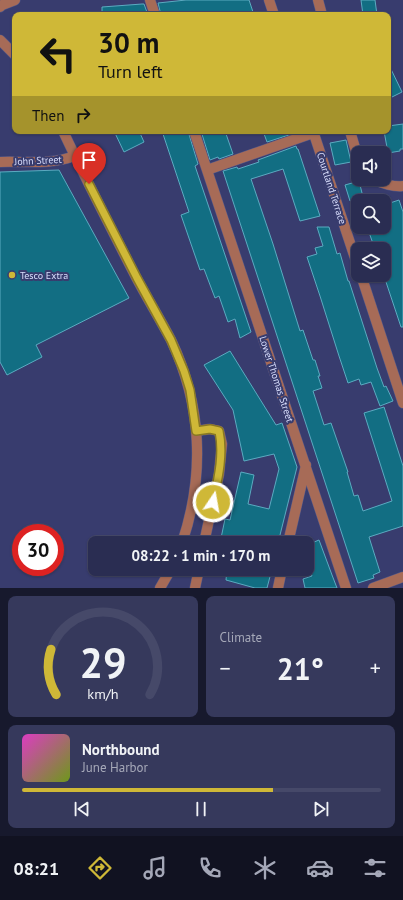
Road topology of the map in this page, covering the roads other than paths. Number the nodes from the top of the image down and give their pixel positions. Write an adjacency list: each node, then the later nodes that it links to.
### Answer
1 (15, 0): 5 (street)
2 (150, 0): 6 (street)
3 (269, 0): 7 (street)
4 (318, 0): 8 (street)
5 (1, 4)
6 (155, 12)
7 (273, 12)
8 (321, 12)
9 (0, 40): 10 (street)
10 (12, 52)
11 (64, 134): 17 (street)
12 (195, 134): 19 (street, Lower Thomas Street)
13 (307, 134): 19 (street)
14 (314, 134): 22 (street, Courtland Terrace)
15 (351, 134): 16 (street)
16 (354, 146)
17 (74, 156): 18 (street, John Street); 25 (street)
18 (0, 162)
19 (207, 170): 26 (street, Lower Thomas Street)
20 (391, 185): 21 (street)
21 (403, 186)
22 (351, 246)
23 (363, 282): 24 (street)
24 (403, 402)
25 (196, 431): 27 (street); 28 (street)
26 (306, 465): 29 (street); 37 (street, Lower Thomas Street)
27 (184, 536)
28 (206, 536)
29 (290, 536)
30 (167, 576): 34 (street)
31 (198, 576): 35 (street)
32 (281, 576): 36 (street)
33 (403, 577): 38 (street)
34 (160, 588)
35 (195, 588)
36 (278, 588)
37 (346, 588)
38 (373, 588)

